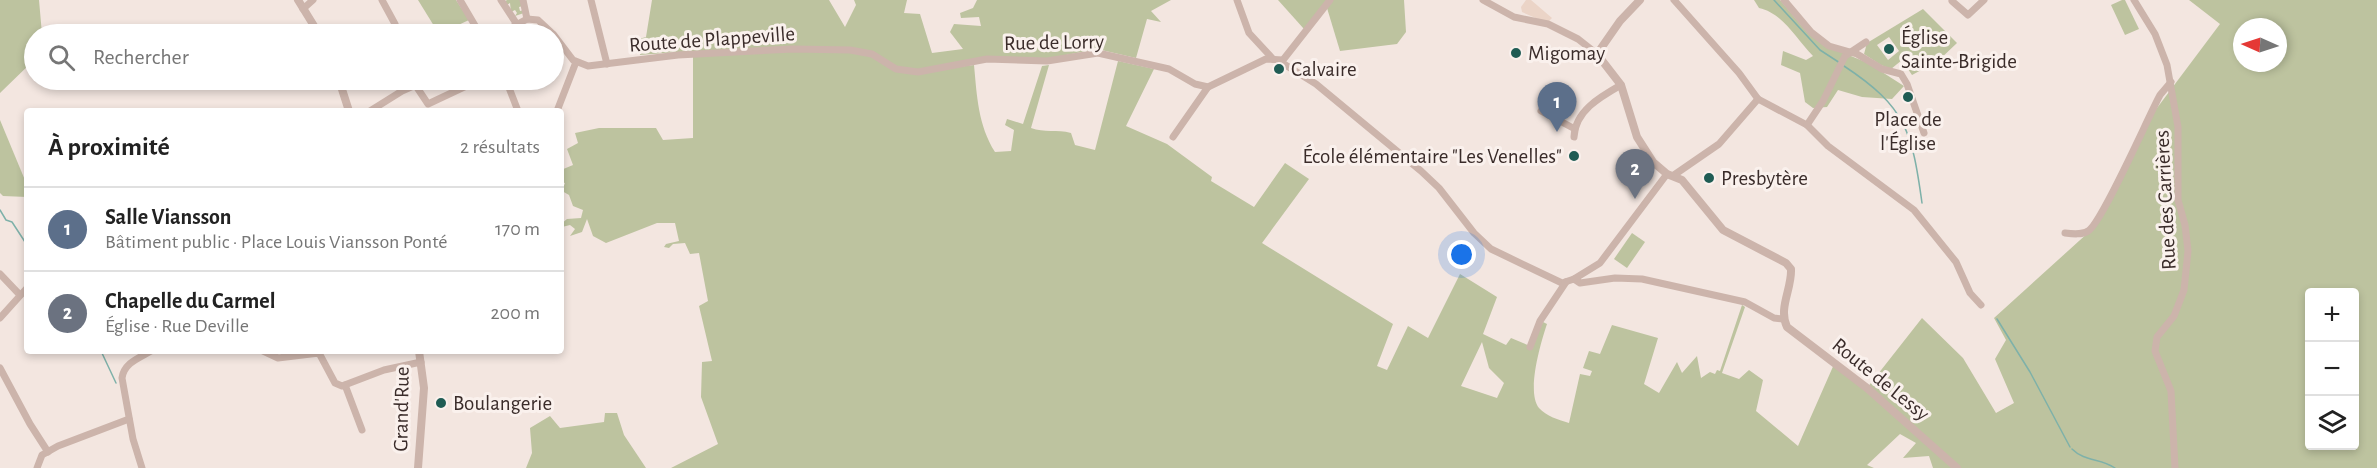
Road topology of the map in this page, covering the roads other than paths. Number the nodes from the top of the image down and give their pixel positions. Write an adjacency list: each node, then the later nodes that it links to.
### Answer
1 (298, 0): 17 (street)
2 (314, 0): 17 (street)
3 (382, 0): 21 (street)
4 (460, 0): 22 (street)
5 (501, 0): 19 (street)
6 (523, 0): 18 (street)
7 (591, 0): 31 (street)
8 (1237, 0): 28 (street)
9 (1330, 0): 28 (street)
10 (1483, 0): 27 (street)
11 (1640, 0): 27 (street)
12 (1674, 0): 40 (street)
13 (1784, 0): 26 (street)
14 (1984, 0): 16 (street)
15 (2134, 0): 32 (street, Rue des Carrières)
16 (1952, 1)
17 (303, 9): 20 (street)
18 (527, 18): 19 (street); 23 (street)
19 (516, 23)
20 (313, 24)
21 (394, 24)
22 (474, 24)
23 (542, 24)
24 (1866, 42): 26 (street)
25 (564, 48): 29 (street)
26 (1847, 53): 46 (street); 47 (street)
27 (1597, 54): 33 (street)
28 (1276, 60): 34 (street); 53 (street)
29 (576, 62): 31 (street, Route de Plappeville); 44 (street)
30 (884, 62): 31 (street, Route de Plappeville); 34 (street, Rue de Lorry)
31 (608, 64)
32 (2171, 82): 50 (street); 75 (street, Rue des Carrières)
33 (1621, 85): 45 (street); 49 (street)
34 (1208, 87): 48 (street)
35 (342, 90): 41 (street)
36 (405, 90): 42 (street)
37 (419, 90): 38 (street)
38 (458, 90)
39 (510, 90): 43 (street)
40 (1758, 99): 46 (street); 49 (street)
41 (348, 108)
42 (375, 108)
43 (517, 108)
44 (558, 108)
45 (1542, 111)
46 (1807, 125): 56 (street)
47 (1924, 133)
48 (1173, 137)
49 (1670, 175): 52 (street); 58 (street)
50 (2066, 233)
51 (0, 274): 55 (street)
52 (1574, 279): 53 (street); 58 (street)
53 (1566, 282): 59 (street)
54 (24, 291): 55 (street)
55 (20, 295): 57 (street)
56 (1981, 305)
57 (0, 318)
58 (1783, 319): 74 (street, Route de Lessy)
59 (1530, 346)
60 (146, 354): 68 (street)
61 (269, 354): 62 (street)
62 (311, 354)
63 (320, 354): 67 (street)
64 (420, 354): 65 (street, Grand'Rue)
65 (421, 362): 67 (street); 73 (street, Grand'Rue)
66 (0, 368): 70 (street)
67 (345, 385): 69 (street)
68 (129, 419): 70 (street); 72 (street)
69 (362, 430)
70 (48, 452): 71 (street)
71 (37, 468)
72 (142, 468)
73 (418, 468)
74 (1957, 468)
75 (2175, 468)

